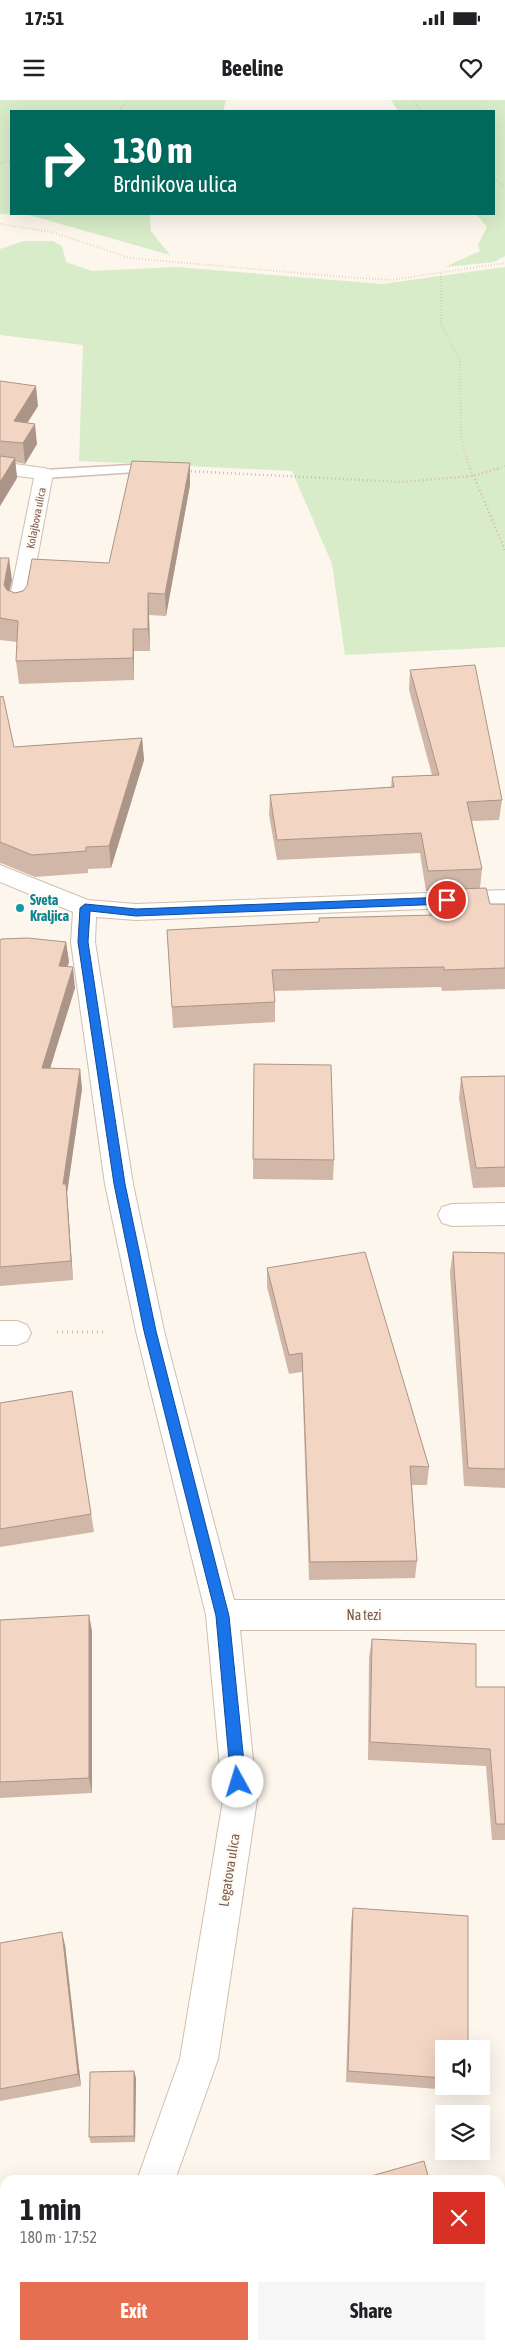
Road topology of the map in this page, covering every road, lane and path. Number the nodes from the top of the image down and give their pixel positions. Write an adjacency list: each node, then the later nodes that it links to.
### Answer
1 (128, 100): 3 (path)
2 (413, 100): 4 (path)
3 (119, 110)
4 (421, 110)
5 (495, 179): 6 (path)
6 (505, 188)
7 (0, 224): 9 (path)
8 (505, 263): 9 (path)
9 (441, 273): 14 (path)
10 (505, 466): 14 (path)
11 (0, 468): 13 (street, Kolajbova ulica)
12 (131, 469): 13 (lane); 14 (path)
13 (44, 474): 16 (street, Kolajbova ulica)
14 (472, 476): 15 (path)
15 (505, 550)
16 (18, 607)
17 (0, 873): 19 (street)
18 (505, 898): 19 (street)
19 (85, 908): 22 (street, Legatova ulica)
20 (505, 1214): 21 (street)
21 (452, 1215)
22 (150, 1331): 23 (path); 25 (street, Legatova ulica)
23 (8, 1333)
24 (505, 1615): 25 (street, Na tezi)
25 (222, 1616): 26 (street, Legatova ulica)
26 (158, 2175)

